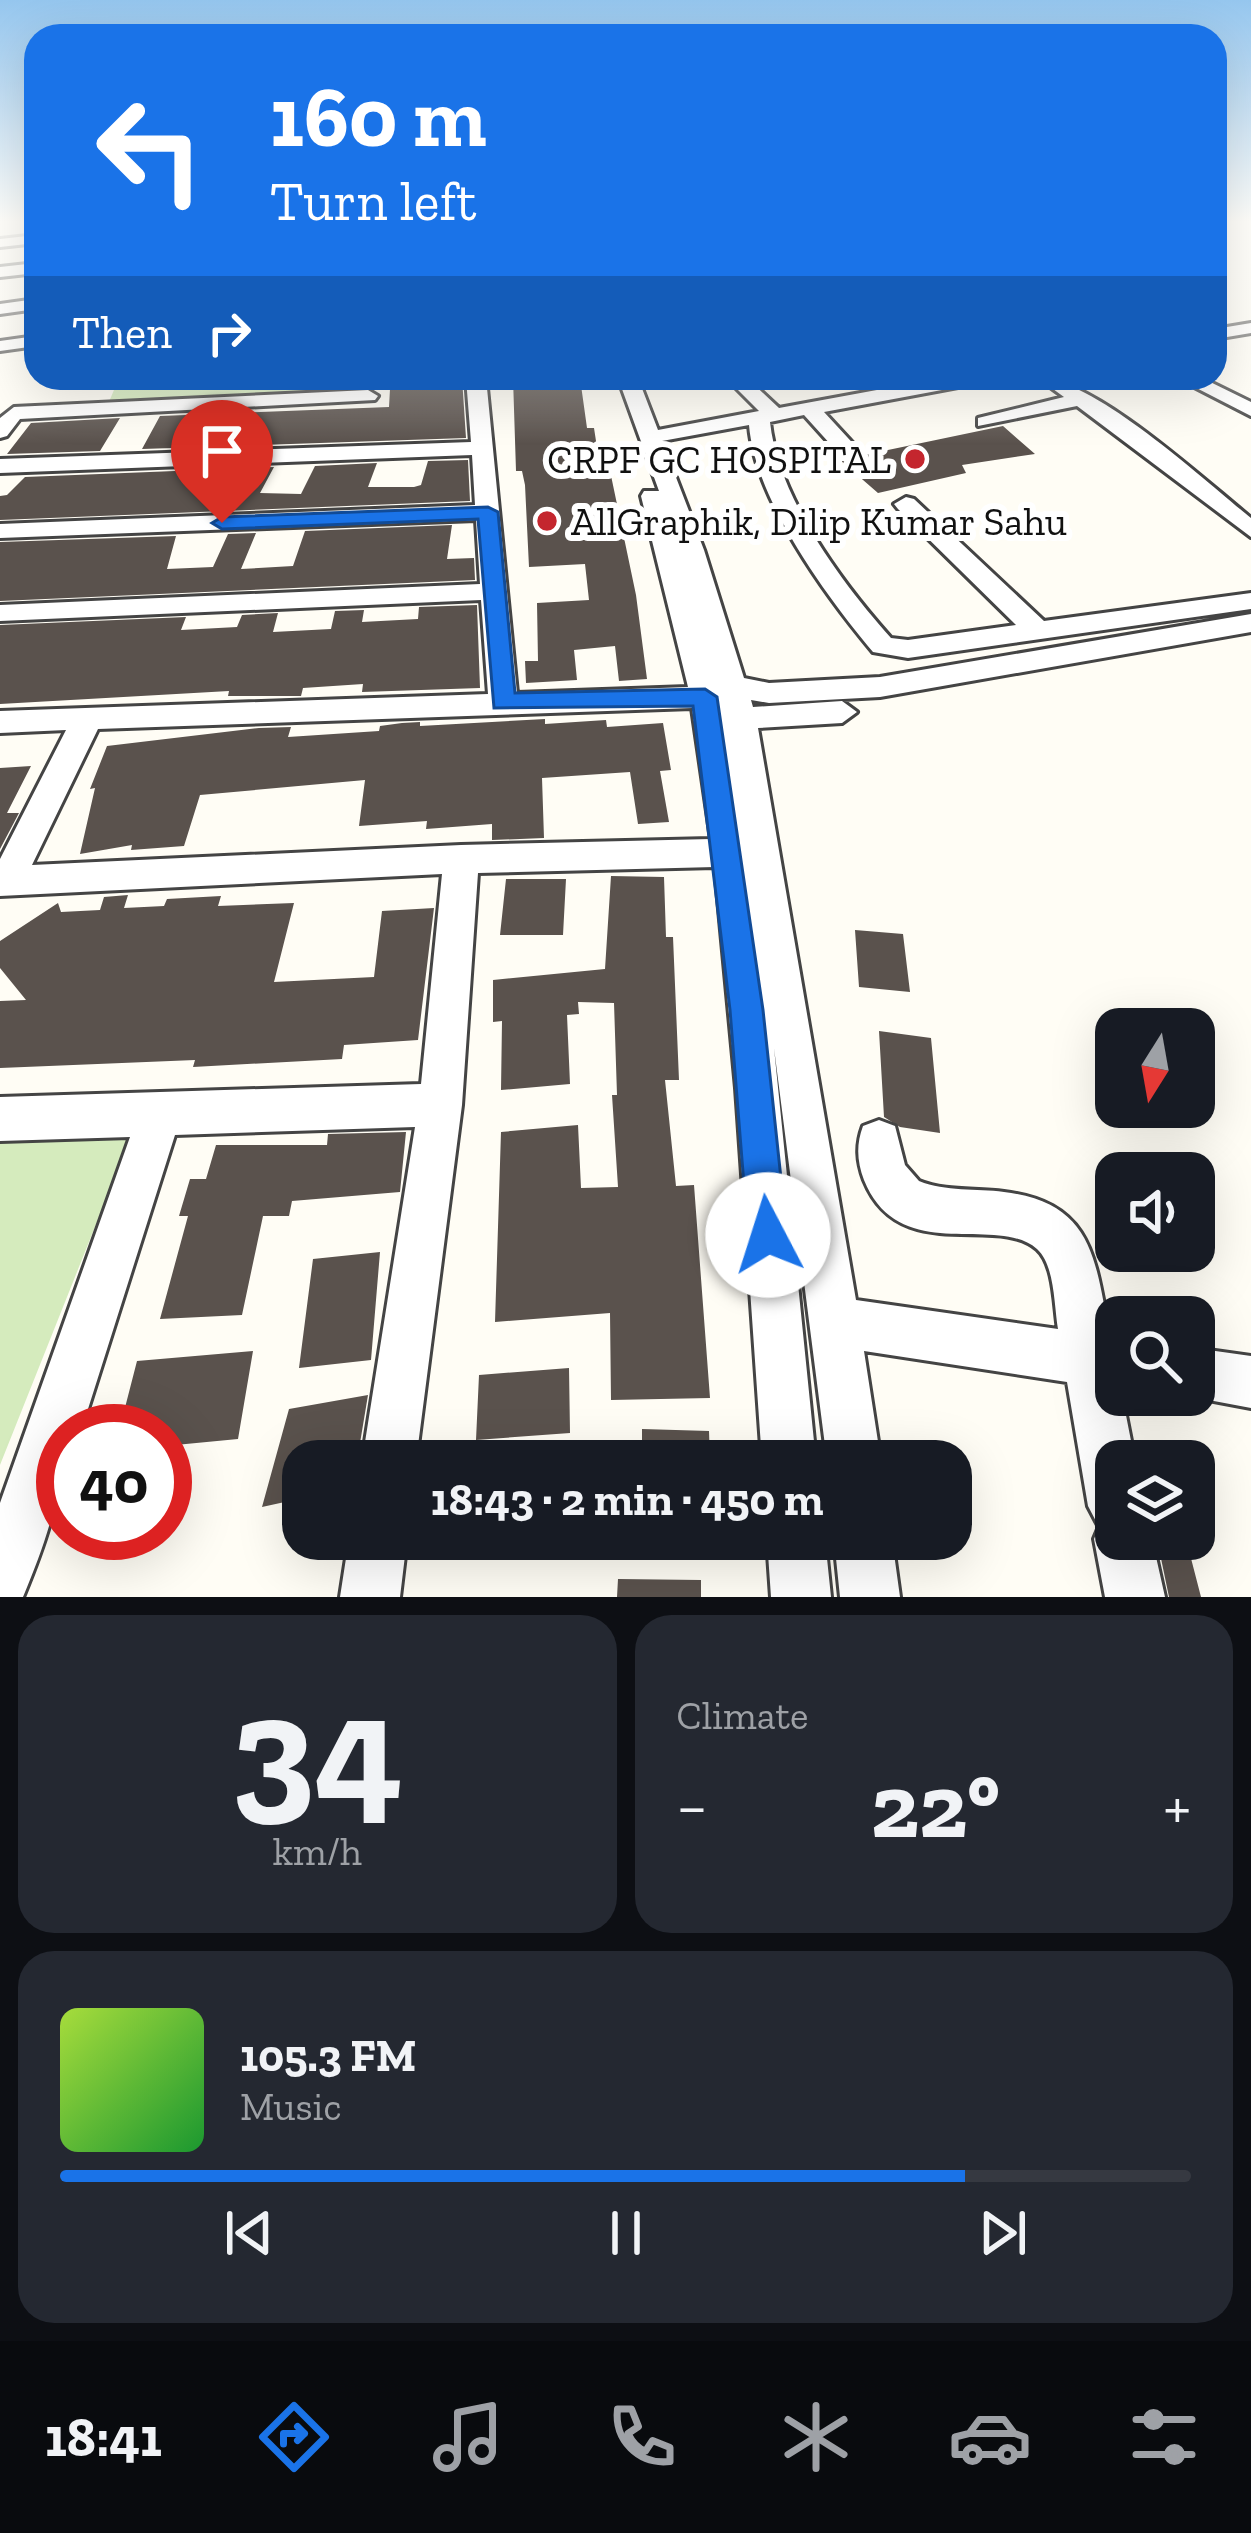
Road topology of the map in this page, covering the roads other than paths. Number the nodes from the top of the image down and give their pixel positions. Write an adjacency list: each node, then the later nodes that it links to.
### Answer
1 (477, 390): 16 (street)
2 (615, 390): 26 (street)
3 (633, 390): 15 (street)
4 (745, 390): 12 (street)
5 (908, 390): 9 (street)
6 (1066, 390): 8 (street)
7 (1211, 390): 10 (street)
8 (1080, 399): 13 (street); 21 (street)
9 (809, 408): 12 (street); 17 (street)
10 (1251, 410)
11 (367, 415): 14 (street); 16 (street); 18 (street)
12 (766, 416): 15 (street); 28 (street)
13 (985, 422)
14 (0, 432)
15 (652, 437): 26 (street)
16 (482, 448): 20 (street)
17 (849, 451)
18 (0, 466)
19 (906, 504): 28 (street)
20 (488, 512): 22 (street); 23 (street)
21 (1251, 530)
22 (0, 531)
23 (494, 591): 25 (street); 31 (street)
24 (1251, 601): 28 (street)
25 (0, 613)
26 (697, 614): 30 (street)
27 (1251, 622): 30 (street)
28 (1038, 631)
29 (1251, 641): 30 (street)
30 (726, 700): 31 (street); 34 (street); 37 (street)
31 (503, 702): 32 (street)
32 (88, 718): 33 (street); 36 (street)
33 (0, 722)
34 (728, 853): 35 (street); 38 (street)
35 (460, 859): 36 (street); 39 (street)
36 (3, 880)
37 (772, 902): 38 (street); 43 (street)
38 (734, 904): 49 (street)
39 (440, 1105): 40 (street); 48 (street)
40 (160, 1114): 41 (street); 55 (street)
41 (0, 1119)
42 (879, 1142): 44 (street)
43 (835, 1322): 45 (street); 50 (street)
44 (1095, 1342)
45 (1095, 1359)
46 (1215, 1377): 47 (street)
47 (1251, 1382)
48 (392, 1440)
49 (787, 1440)
50 (851, 1440)
51 (375, 1560): 56 (street)
52 (798, 1560): 57 (street)
53 (865, 1560): 58 (street)
54 (1127, 1560): 59 (street)
55 (0, 1581)
56 (370, 1597)
57 (802, 1597)
58 (869, 1597)
59 (1135, 1597)

